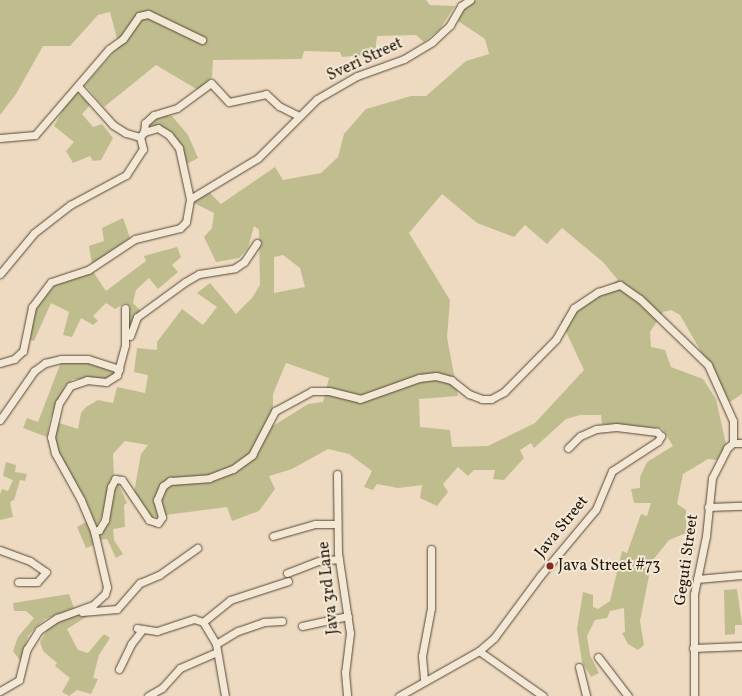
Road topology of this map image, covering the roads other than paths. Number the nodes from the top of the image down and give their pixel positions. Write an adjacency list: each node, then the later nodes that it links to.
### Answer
1 (470, 0): 4 (street, Sveri Street)
2 (202, 40): 3 (street)
3 (78, 86): 5 (street); 6 (street)
4 (299, 116): 5 (street); 7 (street, Sveri Street)
5 (142, 134): 7 (street); 9 (street)
6 (0, 138)
7 (190, 199): 12 (street)
8 (257, 243): 11 (street)
9 (0, 274)
10 (125, 308): 11 (street)
11 (125, 345): 13 (street)
12 (0, 362)
13 (119, 369): 14 (street); 22 (street)
14 (0, 420)
15 (733, 443): 16 (street); 20 (street, Geguti Street); 22 (street)
16 (742, 443)
17 (568, 448): 41 (street, Java Street)
18 (337, 474): 21 (street, Java 3rd Lane)
19 (742, 506): 20 (street)
20 (708, 507): 30 (street, Geguti Street)
21 (337, 524): 23 (street, Java 3rd Lane); 27 (street, Java 3rd Lane)
22 (94, 531): 33 (street)
23 (273, 536)
24 (197, 548): 33 (street)
25 (431, 549): 46 (street)
26 (0, 550): 32 (street)
27 (339, 559): 28 (street); 34 (street, Java 3rd Lane)
28 (288, 573)
29 (742, 575): 30 (street)
30 (697, 579): 40 (street, Geguti Street)
31 (288, 581): 36 (street)
32 (18, 582)
33 (75, 613): 47 (street)
34 (348, 616): 37 (street); 50 (street, Java 3rd Lane)
35 (282, 621): 38 (street)
36 (203, 622): 38 (street); 45 (street)
37 (302, 626)
38 (216, 644): 42 (street)
39 (742, 646): 40 (street)
40 (693, 648): 55 (street, Geguti Street)
41 (479, 651): 46 (street, Java Street); 52 (street)
42 (217, 652): 48 (street); 49 (street)
43 (598, 657): 54 (street)
44 (579, 667): 53 (street)
45 (119, 669)
46 (424, 679): 51 (street, Java Street)
47 (0, 691)
48 (148, 696)
49 (225, 696)
50 (347, 696)
51 (401, 696)
52 (543, 696)
53 (586, 696)
54 (628, 696)
55 (694, 696)

